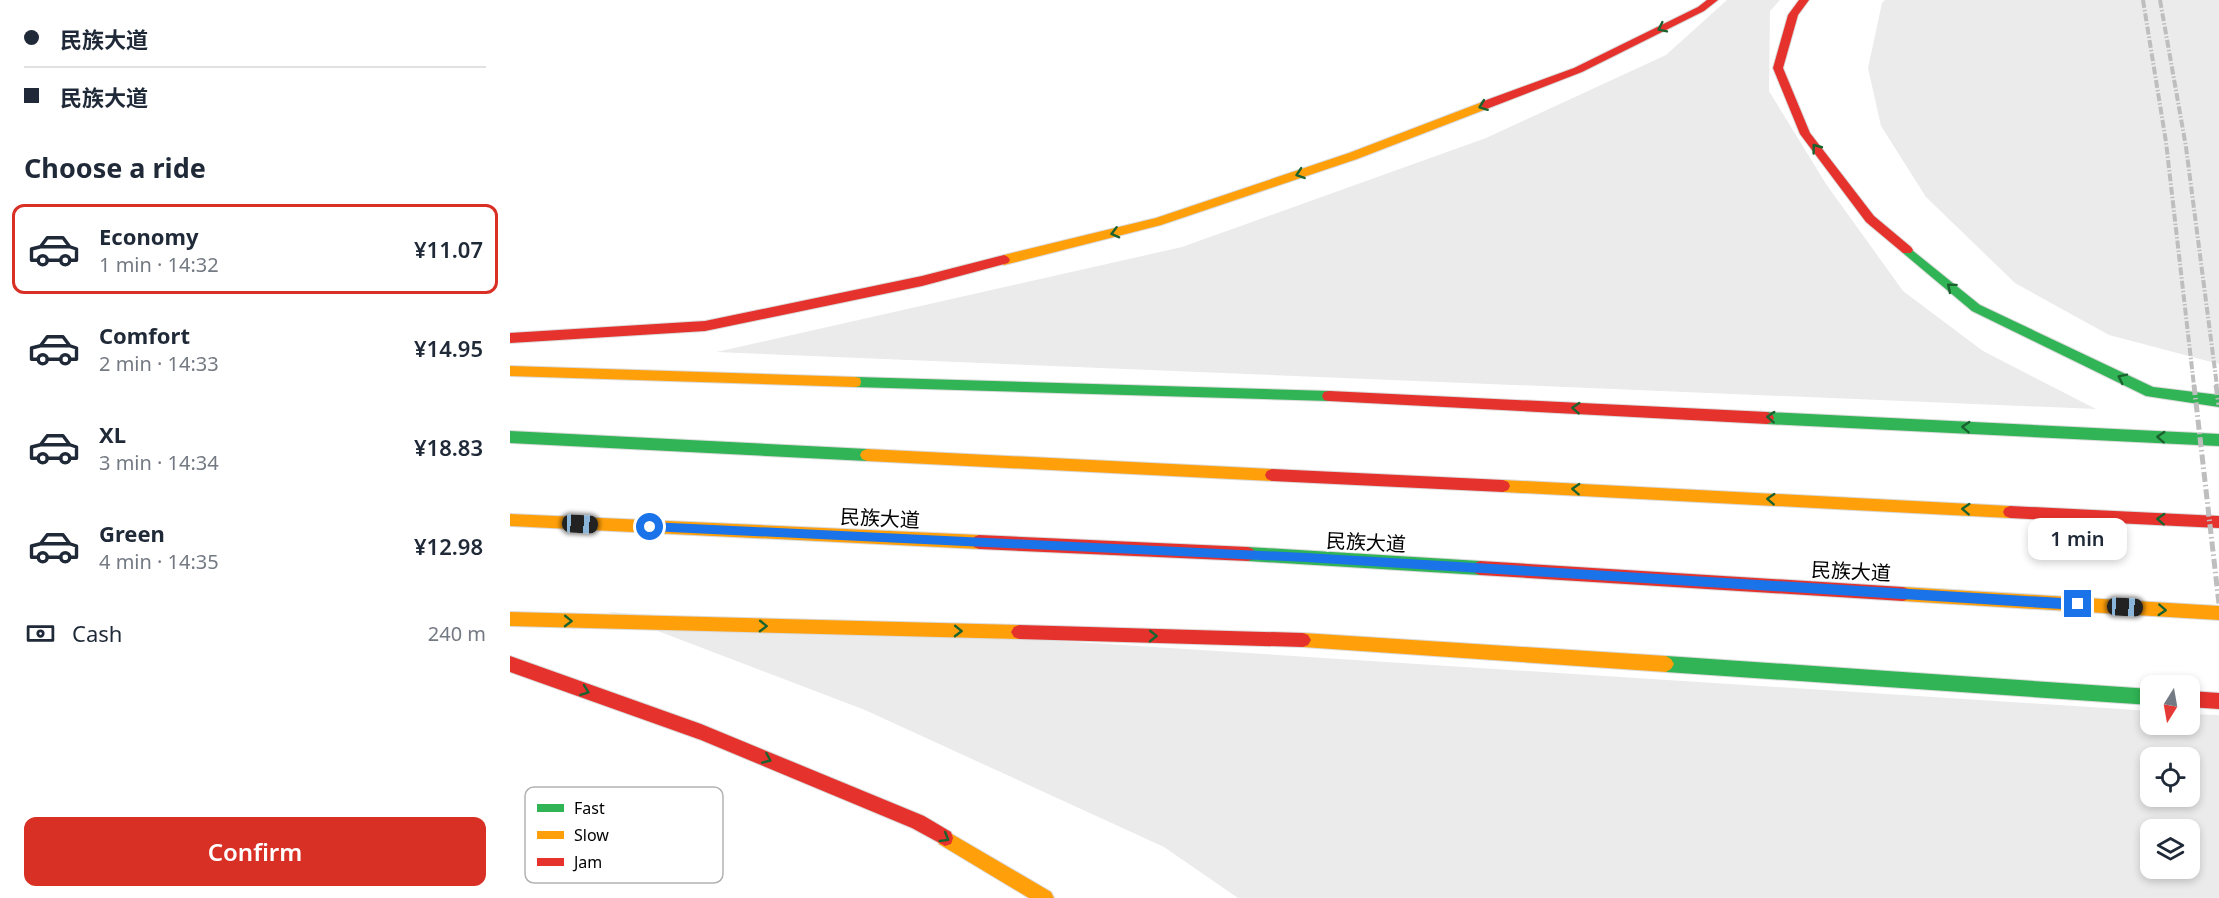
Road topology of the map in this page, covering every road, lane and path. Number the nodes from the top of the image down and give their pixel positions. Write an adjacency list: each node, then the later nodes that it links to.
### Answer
1 (1713, 0): 3 (highway, one-way to 3)
2 (1804, 0): 5 (highway, one-way to 2)
3 (510, 338)
4 (510, 370): 7 (highway, one-way to 4)
5 (2219, 401)
6 (510, 437): 9 (highway, one-way to 6)
7 (2219, 440)
8 (510, 520): 10 (highway, 民族大道, one-way to 10)
9 (2219, 522)
10 (2219, 613)
11 (510, 620): 13 (highway, one-way to 13)
12 (510, 664): 16 (highway, one-way to 16)
13 (2140, 696)
14 (2200, 700): 15 (highway)
15 (2219, 701)
16 (1045, 898)

